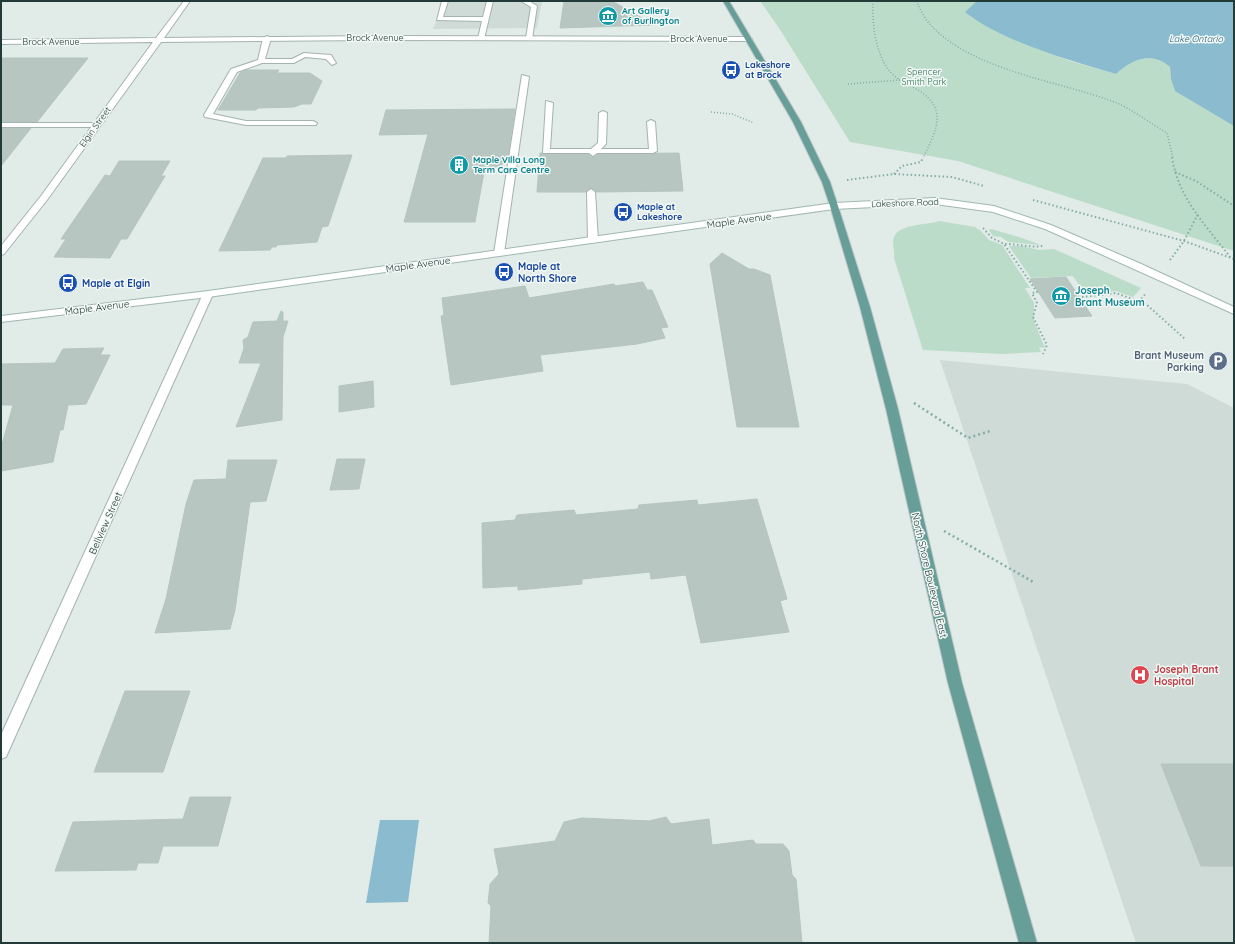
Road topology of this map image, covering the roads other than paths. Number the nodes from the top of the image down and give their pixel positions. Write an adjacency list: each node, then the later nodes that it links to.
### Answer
1 (187, 1): 11 (street, Elgin Street)
2 (445, 1): 6 (street)
3 (490, 1): 6 (street)
4 (524, 1): 9 (street)
5 (726, 1): 10 (main road)
6 (486, 19): 8 (street)
7 (267, 38): 8 (street, Brock Avenue); 11 (street, Brock Avenue); 13 (street)
8 (482, 38): 9 (street, Brock Avenue)
9 (530, 38): 10 (street, Brock Avenue)
10 (748, 39): 24 (main road)
11 (157, 41): 12 (street, Brock Avenue); 21 (street, Elgin Street)
12 (1, 42)
13 (261, 62): 14 (street); 19 (street)
14 (332, 63)
15 (525, 77): 27 (street)
16 (549, 103): 22 (street)
17 (603, 113): 22 (street)
18 (651, 122): 22 (street)
19 (313, 123)
20 (1, 125): 21 (street)
21 (96, 125): 26 (street, Elgin Street)
22 (593, 152)
23 (591, 192): 25 (street)
24 (834, 206): 25 (street, Maple Avenue); 29 (street, Lakeshore Road); 32 (main road, North Shore Boulevard East)
25 (593, 240): 27 (street, Maple Avenue)
26 (1, 252)
27 (499, 253): 28 (street, Maple Avenue)
28 (208, 294): 30 (street, Maple Avenue); 31 (street, Bellview Street)
29 (1234, 311)
30 (1, 319)
31 (1, 752)
32 (1028, 943)

